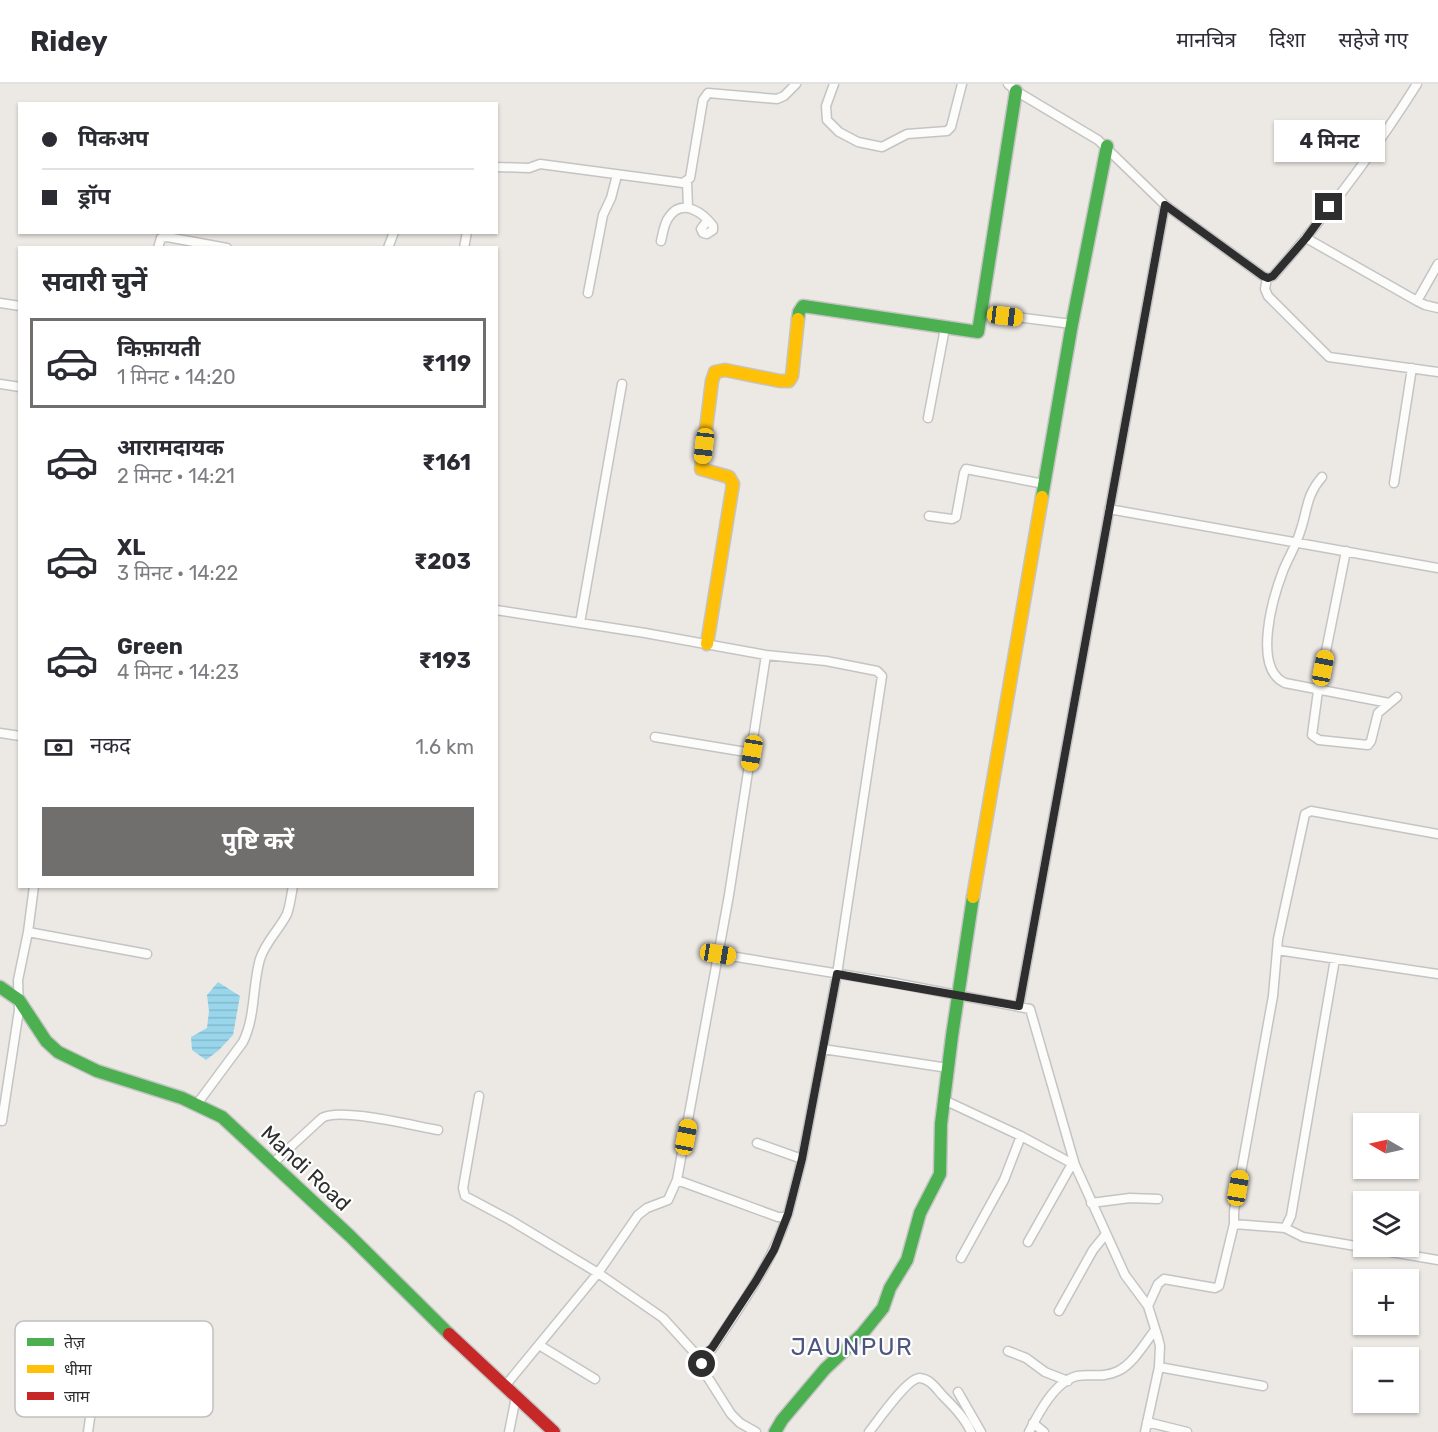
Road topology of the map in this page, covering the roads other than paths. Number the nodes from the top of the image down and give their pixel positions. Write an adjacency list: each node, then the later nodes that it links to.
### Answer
1 (796, 84): 9 (street)
2 (834, 84): 3 (street)
3 (962, 84)
4 (1417, 84): 13 (street)
5 (1012, 88): 6 (street); 25 (street)
6 (1107, 146): 10 (street); 26 (street)
7 (498, 167): 8 (street)
8 (617, 175): 9 (street); 20 (street)
9 (687, 181): 11 (street)
10 (1165, 205): 19 (street); 37 (street)
11 (688, 208): 12 (street); 14 (street)
12 (707, 221)
13 (1306, 238): 19 (street); 21 (street)
14 (662, 241)
15 (159, 246): 16 (street)
16 (216, 246)
17 (1438, 264): 18 (street)
18 (1434, 277): 21 (street)
19 (1267, 278): 28 (street)
20 (588, 293)
21 (1417, 301): 24 (street)
22 (0, 303): 23 (street)
23 (18, 306)
24 (1438, 308)
25 (983, 313): 26 (street); 27 (street)
26 (1072, 324): 36 (street)
27 (945, 328): 33 (street); 44 (street)
28 (1412, 368): 29 (street); 35 (street)
29 (1438, 372)
30 (0, 384): 32 (street)
31 (622, 384): 43 (street)
32 (18, 387)
33 (928, 418)
34 (1322, 477): 39 (street)
35 (1394, 483)
36 (1044, 484): 38 (street); 62 (street)
37 (1109, 509): 39 (street); 64 (street)
38 (929, 516)
39 (1297, 542): 40 (street); 46 (street)
40 (1346, 551): 41 (street); 46 (street)
41 (1438, 568)
42 (498, 610): 43 (street)
43 (580, 623): 44 (street)
44 (707, 644): 45 (street)
45 (766, 655): 50 (street); 59 (street)
46 (1318, 691): 46 (street)
47 (0, 733): 48 (street)
48 (18, 736)
49 (655, 737): 50 (street)
50 (752, 753): 57 (street)
51 (1438, 834): 55 (street)
52 (34, 888): 54 (street)
53 (293, 888): 69 (street)
54 (28, 932): 56 (street); 63 (street)
55 (1277, 950): 58 (street); 81 (street)
56 (147, 954)
57 (718, 954): 59 (street); 77 (street)
58 (1335, 959): 60 (street); 82 (street)
59 (837, 974): 62 (street); 65 (street)
60 (1438, 974)
61 (0, 987): 63 (street, Mandi Road)
62 (958, 995): 64 (street); 66 (street)
63 (19, 1000): 69 (street, Mandi Road); 70 (street)
64 (1019, 1006): 76 (street)
65 (823, 1049): 66 (street); 74 (street)
66 (948, 1068): 68 (street)
67 (479, 1096): 87 (street)
68 (944, 1100): 72 (street); 108 (street)
69 (197, 1104): 75 (street, Mandi Road)
70 (2, 1121)
71 (438, 1130): 75 (street)
72 (1021, 1136): 76 (street); 85 (street)
73 (757, 1143): 74 (street)
74 (802, 1159): 80 (street)
75 (272, 1164): 97 (street, Mandi Road)
76 (1073, 1164): 79 (street); 84 (street)
77 (677, 1180): 80 (street); 87 (street)
78 (1158, 1199): 79 (street)
79 (1091, 1203): 83 (street)
80 (787, 1216): 93 (street)
81 (1234, 1224): 82 (street); 88 (street)
82 (1285, 1228): 86 (street)
83 (1106, 1234): 88 (street); 89 (street)
84 (1028, 1242)
85 (961, 1258)
86 (1438, 1260)
87 (598, 1273): 91 (street); 93 (street)
88 (1148, 1306): 90 (street)
89 (1059, 1311)
90 (1155, 1330): 94 (street); 96 (street)
91 (539, 1345): 95 (street); 97 (street)
92 (1008, 1352): 96 (street)
93 (703, 1355): 107 (street)
94 (1159, 1367): 98 (street); 102 (street)
95 (595, 1379)
96 (1068, 1381): 103 (street)
97 (505, 1386): 100 (street, Mandi Road)
98 (1263, 1386)
99 (958, 1392): 111 (street)
100 (516, 1397): 105 (street); 106 (street, Mandi Road)
101 (90, 1417): 104 (street)
102 (1146, 1422): 114 (street); 115 (street)
103 (1033, 1423): 112 (street); 113 (street)
104 (88, 1432)
105 (509, 1432)
106 (554, 1432)
107 (756, 1432)
108 (775, 1432)
109 (869, 1432): 110 (street)
110 (971, 1432)
111 (981, 1432)
112 (1029, 1432)
113 (1044, 1432)
114 (1144, 1432)
115 (1186, 1432)

